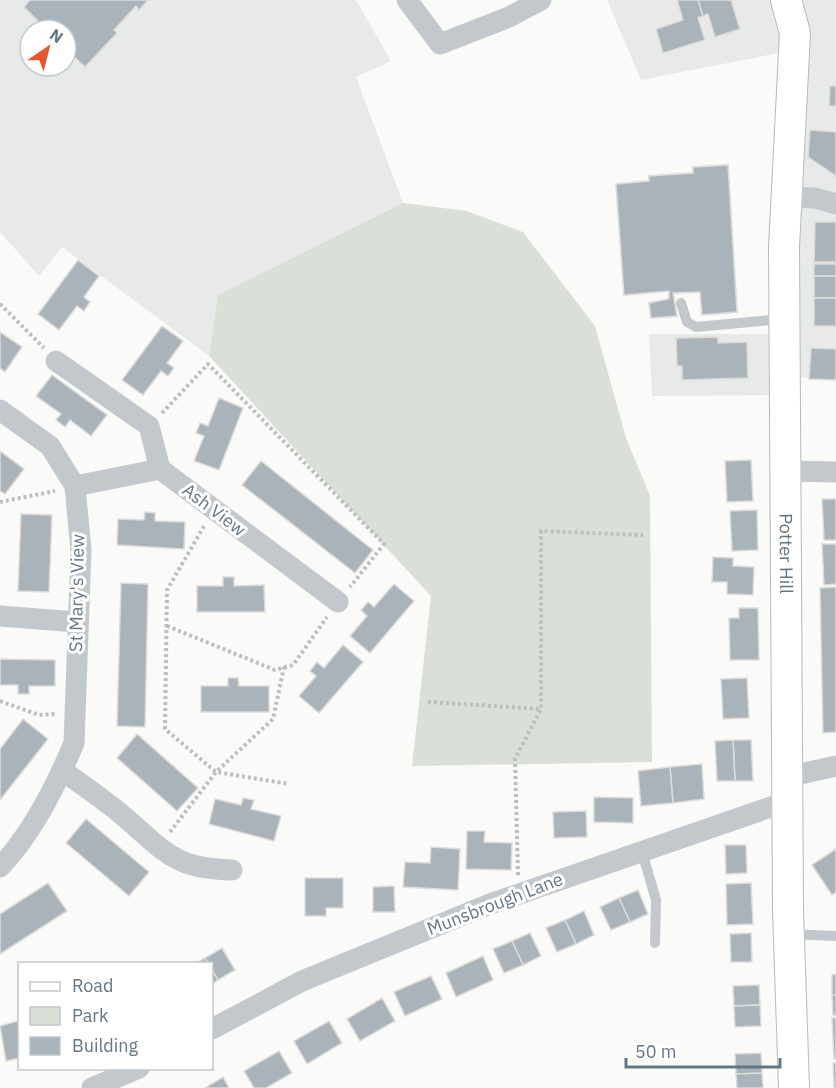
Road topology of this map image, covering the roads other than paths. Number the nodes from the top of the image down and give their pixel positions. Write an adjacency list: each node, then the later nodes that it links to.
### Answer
1 (407, 0): 2 (street)
2 (541, 0)
3 (792, 6): 4 (main road, Potter Hill)
4 (788, 197): 5 (street); 7 (main road, Potter Hill)
5 (836, 204)
6 (681, 303): 7 (lane)
7 (784, 319): 11 (main road, Potter Hill)
8 (56, 361): 10 (street)
9 (0, 410): 13 (street, St Mary's View)
10 (159, 469): 13 (street); 14 (street, Ash View)
11 (786, 471): 12 (street); 19 (main road, Potter Hill)
12 (836, 472)
13 (75, 486): 16 (street, St Mary's View)
14 (338, 602)
15 (0, 616): 16 (street)
16 (77, 622): 18 (street, St Mary's View)
17 (836, 766): 19 (street, Munsbrough Lane)
18 (62, 770): 21 (street, St Mary's View); 22 (street)
19 (788, 789): 20 (street, Munsbrough Lane); 23 (main road, Potter Hill)
20 (642, 852): 25 (lane); 26 (street, Munsbrough Lane)
21 (0, 867)
22 (232, 870)
23 (789, 934): 24 (lane); 29 (main road, Potter Hill)
24 (836, 936)
25 (656, 943)
26 (213, 1028)
27 (134, 1070): 28 (street)
28 (92, 1088)
29 (794, 1088)

